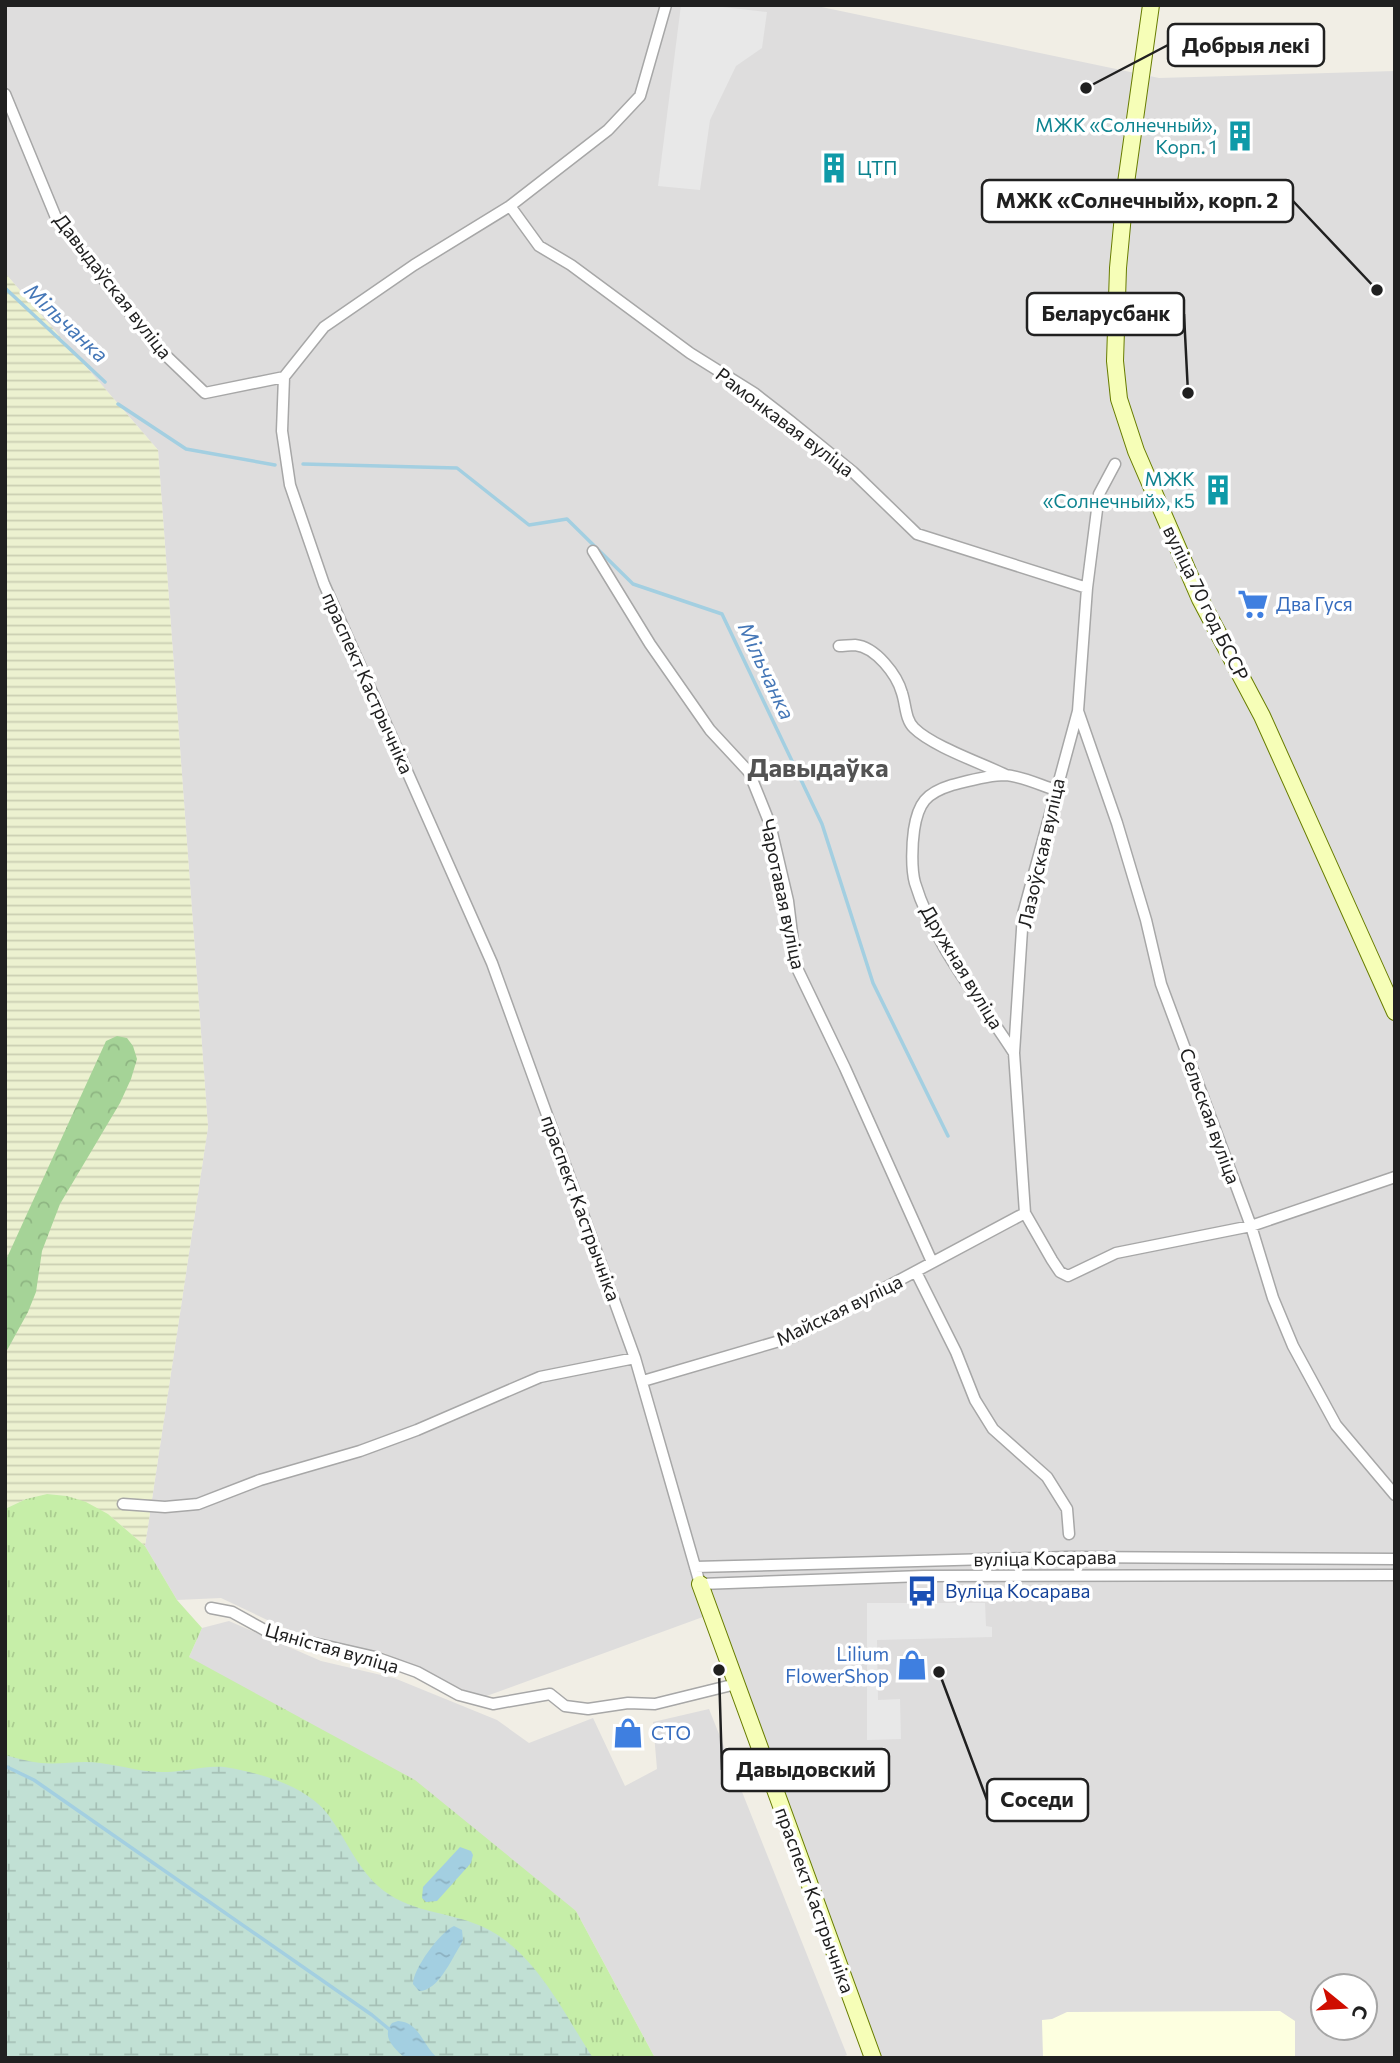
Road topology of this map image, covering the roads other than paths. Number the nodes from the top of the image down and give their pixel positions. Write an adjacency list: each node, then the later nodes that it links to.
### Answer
1 (666, 5): 4 (street)
2 (1151, 5): 13 (street, вуліца 70 год БССР)
3 (5, 94): 5 (street, Давыдаўская вуліца)
4 (510, 206): 5 (street); 8 (street, Рамонкавая вуліца)
5 (284, 377): 20 (street, праспект Кастрычніка)
6 (1115, 464): 8 (street, Лазоўская вуліца)
7 (593, 551): 18 (street, Чаротавая вуліца)
8 (1087, 588): 10 (street, Лазоўская вуліца)
9 (839, 646): 11 (street, Дружная вуліца)
10 (1078, 711): 12 (street, Лазоўская вуліца); 17 (street, Сельская вуліца)
11 (1006, 775): 12 (street, Дружная вуліца); 14 (street, Дружная вуліца)
12 (1056, 790): 14 (street, Лазоўская вуліца)
13 (1395, 1012)
14 (1014, 1053): 16 (street, Лазоўская вуліца)
15 (1395, 1177): 17 (street)
16 (1025, 1213): 17 (street, Лазоўская вуліца); 18 (street, Майская вуліца)
17 (1251, 1226): 22 (street, Сельская вуліца)
18 (932, 1262): 19 (street, Майская вуліца)
19 (916, 1272): 21 (street, Майская вуліца); 24 (street)
20 (635, 1357): 21 (street, праспект Кастрычніка); 23 (street)
21 (643, 1381): 26 (street, праспект Кастрычніка)
22 (1395, 1495)
23 (123, 1504)
24 (1069, 1534)
25 (1395, 1559): 26 (street, вуліца Косарава)
26 (695, 1567): 28 (street, праспект Кастрычніка)
27 (1395, 1575): 28 (street, вуліца Косарава)
28 (700, 1584): 30 (street, праспект Кастрычніка)
29 (211, 1608): 30 (street, Цяністая вуліца)
30 (736, 1684): 31 (street, праспект Кастрычніка)
31 (873, 2058)

